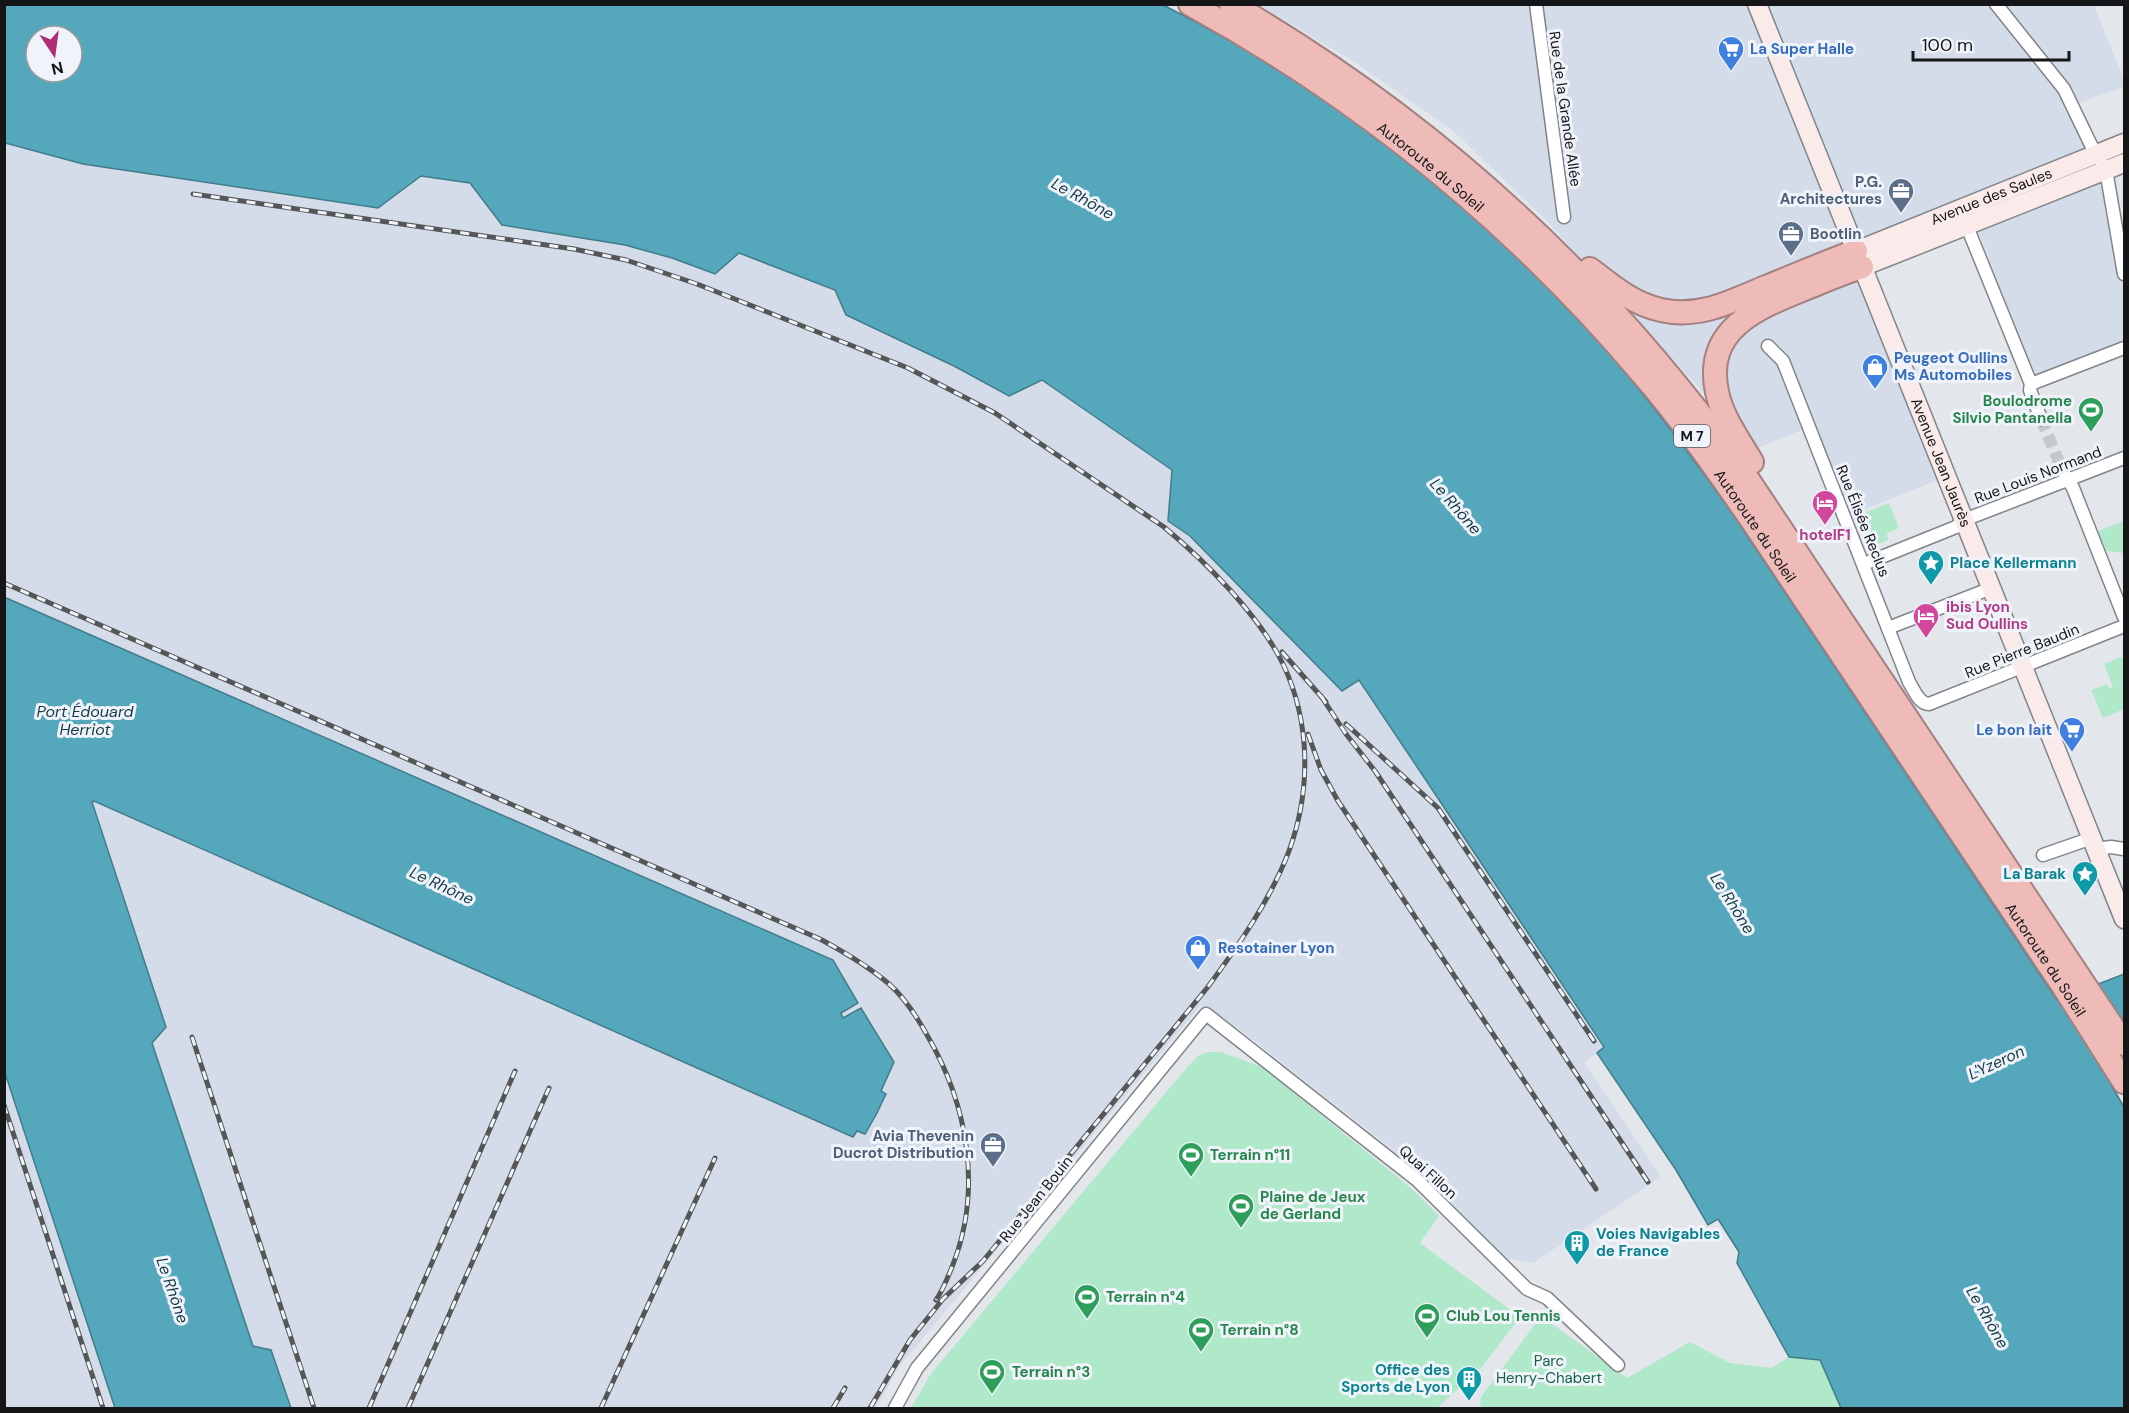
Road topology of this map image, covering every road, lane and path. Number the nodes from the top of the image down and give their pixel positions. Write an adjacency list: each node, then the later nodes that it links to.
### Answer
1 (1190, 4): 34 (highway, Autoroute du Soleil / M 7)
2 (1231, 4): 10 (highway, Autoroute du Soleil / M 7)
3 (1536, 4): 11 (street, Rue de la Grande Allée)
4 (1757, 4): 13 (main road, Avenue Jean Jaurès)
5 (1996, 4): 7 (street)
6 (2124, 142): 7 (main road, Avenue des Saules)
7 (2097, 154): 9 (street); 12 (main road, Avenue des Saules)
8 (2124, 163): 9 (main road, Avenue des Saules)
9 (2106, 170): 12 (main road, Avenue des Saules); 14 (street)
10 (1493, 192): 13 (highway); 23 (highway, Autoroute du Soleil / M 7)
11 (1564, 217)
12 (1963, 217): 13 (main road, Avenue des Saules); 17 (street)
13 (1859, 259): 21 (main road, Avenue Jean Jaurès); 23 (highway)
14 (2124, 274)
15 (1768, 346): 22 (street, Rue Élisée Reclus)
16 (2124, 348): 17 (street)
17 (2031, 384): 18 (street)
18 (2041, 419)
19 (2124, 458): 20 (street, Rue Louis Normand)
20 (2067, 477): 21 (street, Rue Louis Normand); 25 (street)
21 (1964, 520): 22 (street, Rue Louis Normand); 24 (main road, Avenue Jean Jaurès)
22 (1864, 564): 27 (street, Rue Élisée Reclus)
23 (1821, 587): 34 (highway, Autoroute du Soleil / M 7)
24 (1993, 591): 27 (street); 28 (main road, Avenue Jean Jaurès)
25 (2124, 617)
26 (2124, 626): 28 (street, Rue Pierre Baudin)
27 (1888, 628): 29 (street, Rue Élisée Reclus)
28 (2023, 667): 29 (street, Rue Pierre Baudin); 30 (main road, Avenue Jean Jaurès)
29 (1929, 704)
30 (2094, 843): 31 (street); 32 (street); 33 (main road, Avenue Jean Jaurès)
31 (2124, 849)
32 (2043, 855)
33 (2124, 919)
34 (2074, 986): 36 (highway, Autoroute du Soleil / M 7)
35 (1206, 1014): 38 (street, Quai Fillon); 39 (street, Rue Jean Bouin)
36 (2117, 1050): 37 (highway, Autoroute du Soleil / M 7)
37 (2124, 1082)
38 (1618, 1365)
39 (895, 1408)

